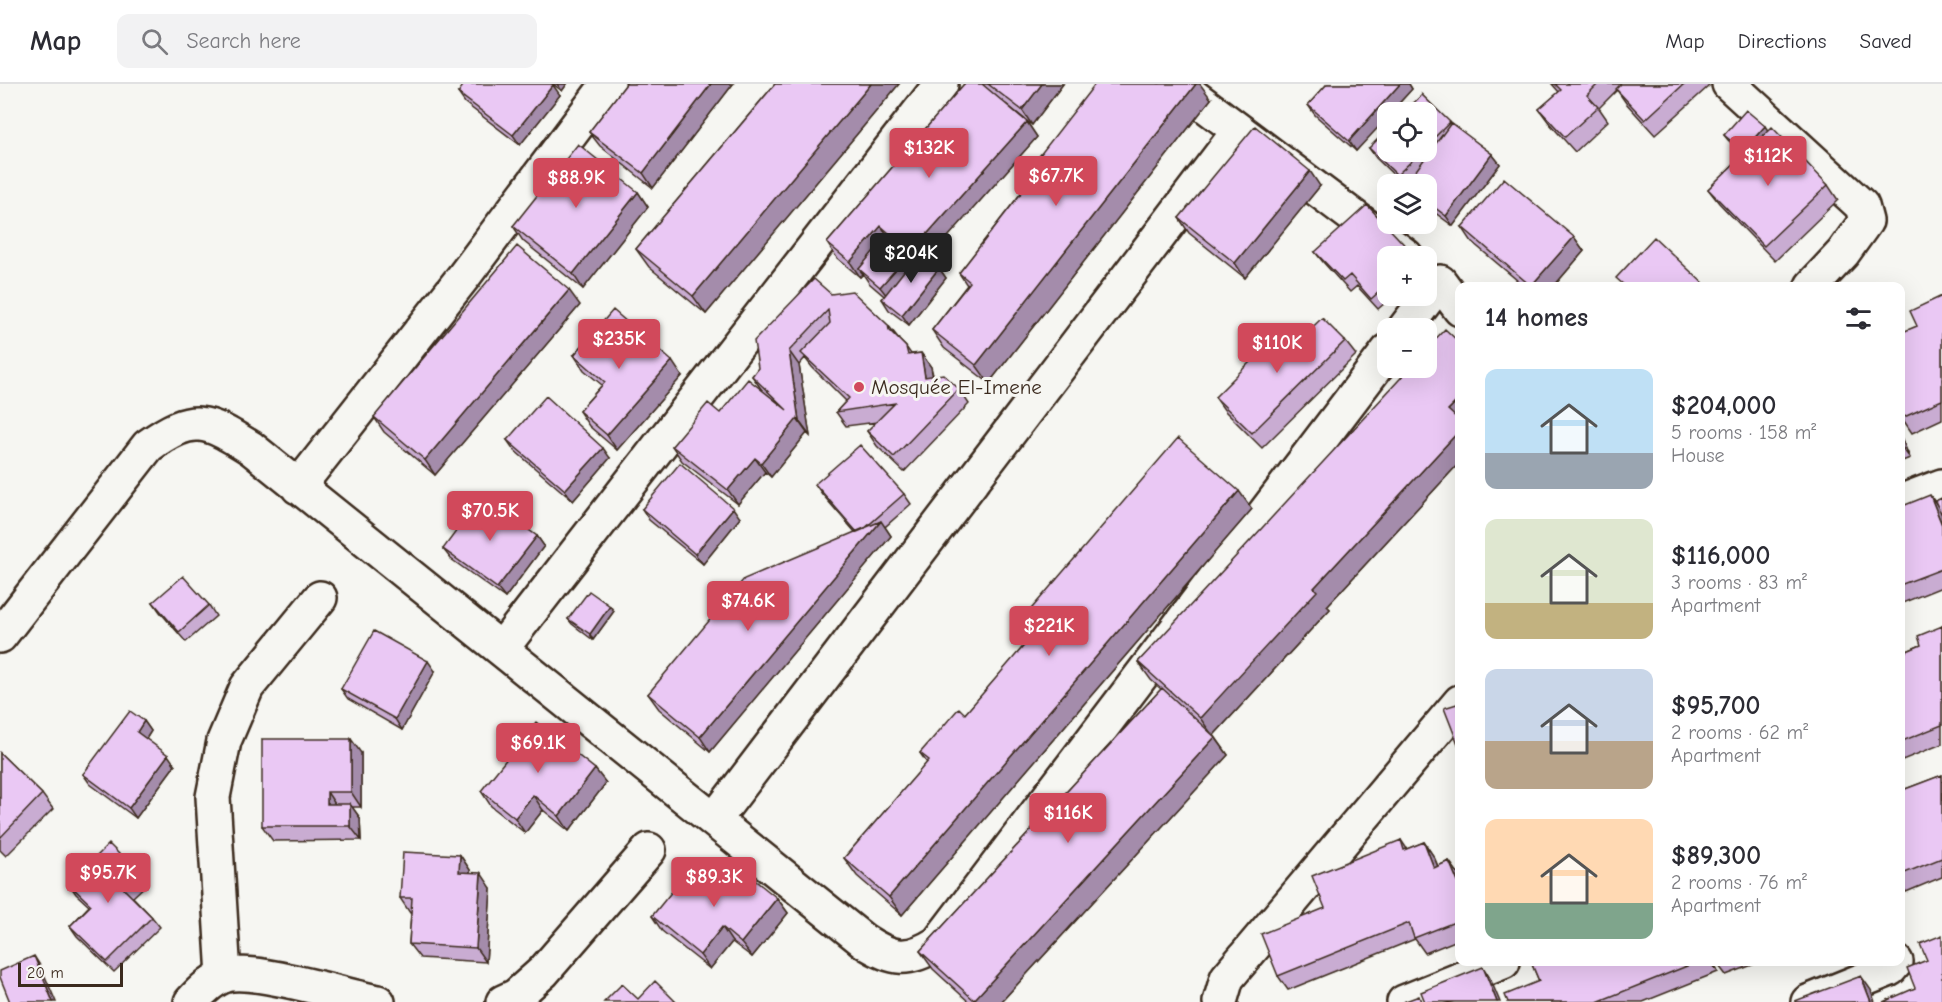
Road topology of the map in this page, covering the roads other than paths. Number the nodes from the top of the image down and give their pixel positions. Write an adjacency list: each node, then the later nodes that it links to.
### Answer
1 (608, 84): 12 (street)
2 (941, 84): 16 (street)
3 (1177, 84): 5 (street)
4 (1729, 84): 8 (street)
5 (1239, 131): 6 (street); 18 (street)
6 (1393, 246)
7 (1437, 282): 9 (street)
8 (1816, 282)
9 (1455, 303)
10 (1377, 365): 18 (street)
11 (1942, 486): 13 (street)
12 (298, 487): 15 (street); 16 (street)
13 (1905, 500)
14 (320, 598): 22 (street)
15 (0, 636)
16 (502, 648): 18 (street)
17 (1455, 708): 26 (street)
18 (715, 819)
19 (649, 849): 25 (street)
20 (1493, 966): 27 (street)
21 (1893, 966): 28 (street)
22 (224, 976): 23 (street); 24 (street)
23 (191, 1002)
24 (378, 1002)
25 (503, 1002)
26 (1220, 1002)
27 (1404, 1002)
28 (1808, 1002)

